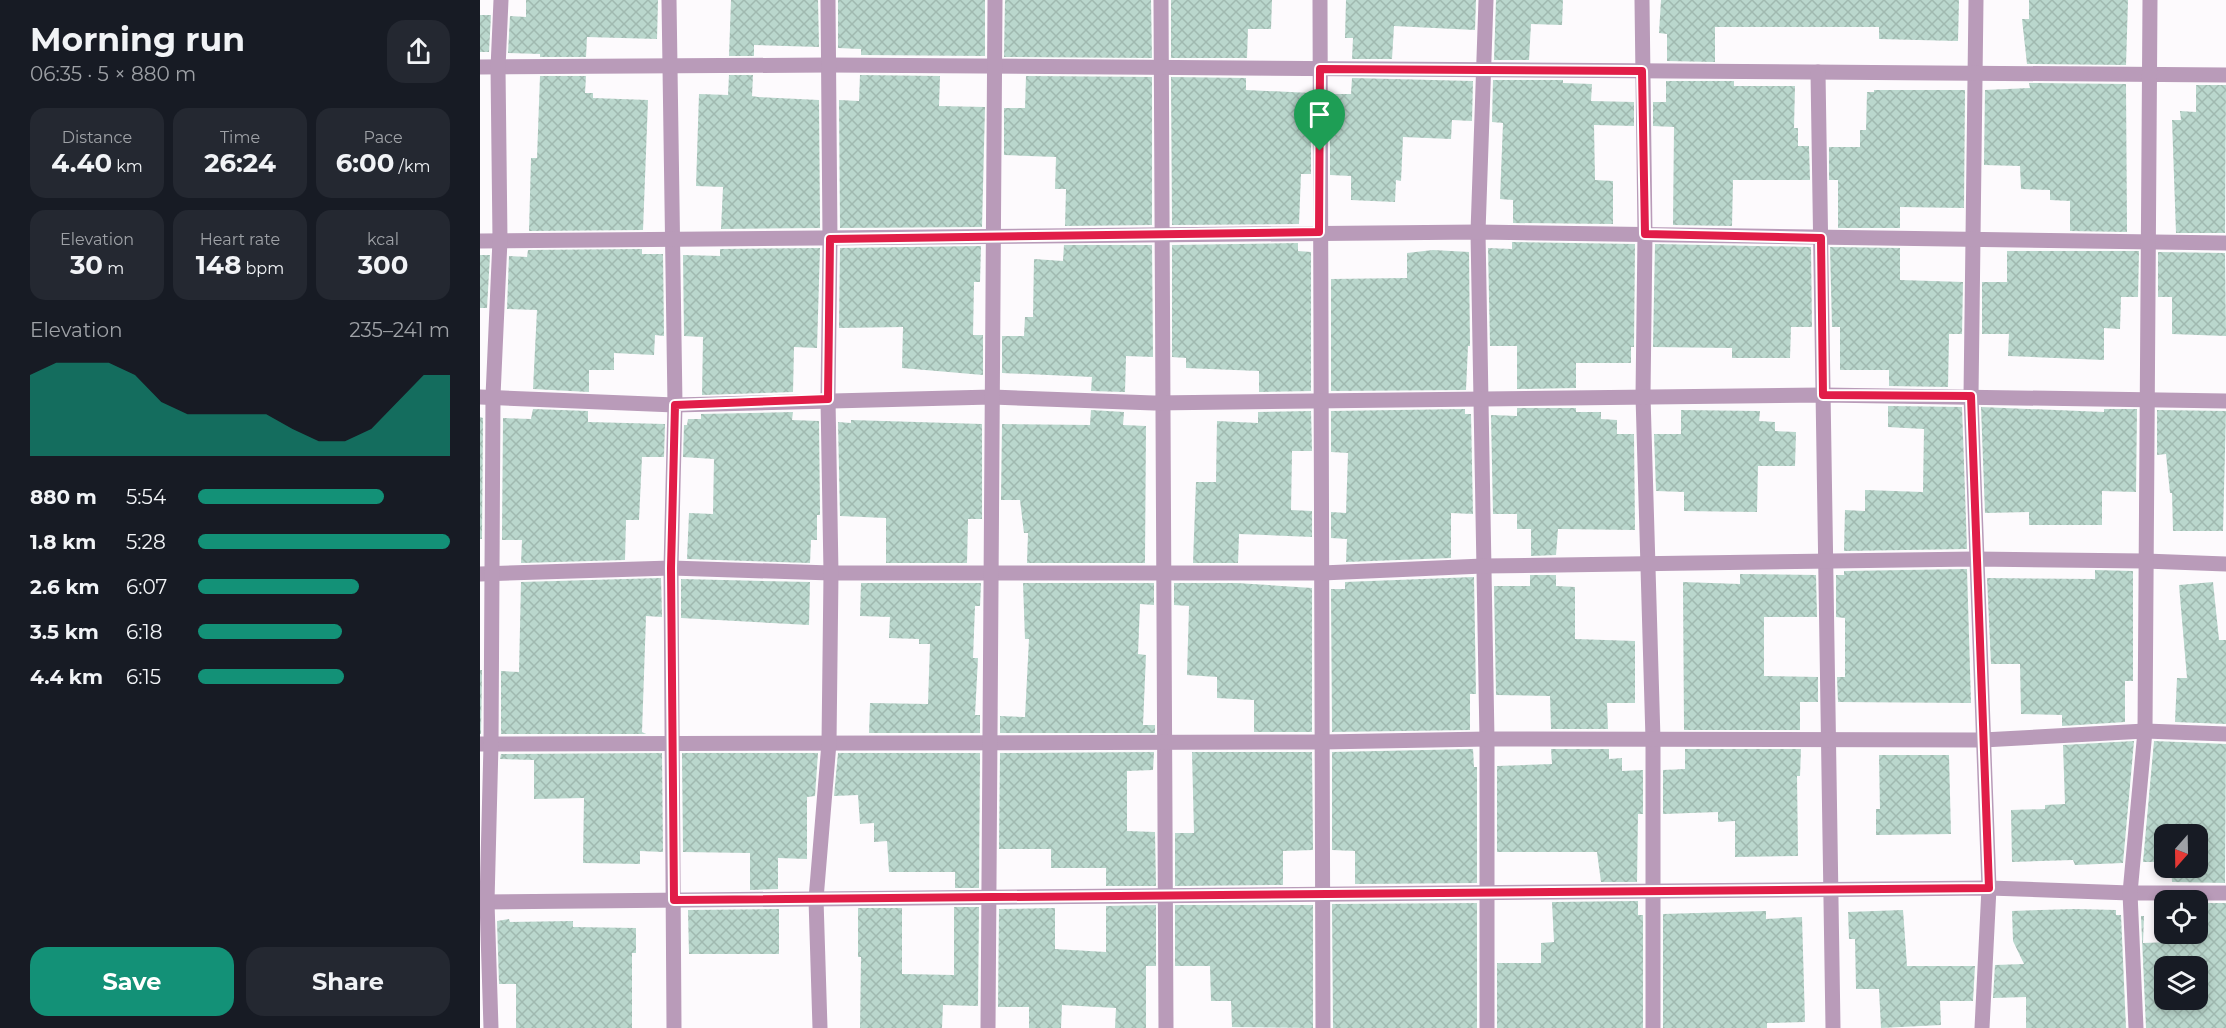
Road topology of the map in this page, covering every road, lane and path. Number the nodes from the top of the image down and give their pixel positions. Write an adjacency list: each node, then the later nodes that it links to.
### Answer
1 (501, 0): 15 (street)
2 (669, 0): 11 (street)
3 (828, 0): 12 (street)
4 (995, 0): 13 (street)
5 (1161, 0): 16 (street)
6 (1320, 0): 17 (street)
7 (1486, 0): 18 (street)
8 (1642, 0): 19 (street)
9 (1976, 0): 21 (street)
10 (2150, 0): 22 (street)
11 (671, 65): 12 (street); 15 (street); 34 (street)
12 (829, 65): 13 (street); 30 (street)
13 (994, 67): 16 (street); 28 (street)
14 (480, 68): 15 (street)
15 (498, 68): 32 (street)
16 (1161, 68): 17 (street); 26 (street)
17 (1320, 69): 18 (street); 24 (street)
18 (1485, 71): 19 (street); 25 (street)
19 (1642, 71): 20 (street); 27 (street)
20 (1818, 72): 21 (street); 29 (street)
21 (1975, 73): 22 (street); 31 (street)
22 (2150, 74): 23 (street); 35 (street)
23 (2226, 75)
24 (1319, 232): 25 (street); 26 (street); 45 (street)
25 (1478, 232): 27 (street); 43 (street)
26 (1161, 234): 28 (street); 47 (street)
27 (1645, 234): 29 (street); 39 (street)
28 (993, 237): 30 (street); 41 (street)
29 (1821, 238): 31 (street); 37 (street)
30 (830, 239): 34 (street); 42 (street)
31 (1973, 239): 35 (street); 40 (street)
32 (500, 240): 33 (street); 34 (street); 38 (street)
33 (480, 241)
34 (670, 241): 48 (street)
35 (2149, 242): 36 (street); 44 (street)
36 (2226, 243)
37 (1823, 395): 39 (street); 40 (street); 51 (street)
38 (486, 396): 48 (street); 60 (street)
39 (1643, 396): 43 (street); 52 (street)
40 (1971, 396): 44 (street); 49 (street)
41 (992, 397): 42 (street); 47 (street); 57 (street)
42 (828, 399): 48 (street); 56 (street)
43 (1480, 399): 45 (street); 54 (street)
44 (2147, 399): 46 (street); 50 (street)
45 (1321, 400): 47 (street); 59 (street)
46 (2226, 401)
47 (1163, 402): 58 (street)
48 (675, 405): 55 (street)
49 (1975, 560): 50 (street); 51 (street); 66 (street)
50 (2145, 561): 53 (street); 61 (street)
51 (1826, 563): 52 (street); 65 (street)
52 (1648, 564): 54 (street); 64 (street)
53 (2226, 564)
54 (1483, 566): 59 (street); 63 (street)
55 (671, 568): 56 (street); 60 (street); 70 (street)
56 (831, 573): 57 (street); 71 (street)
57 (991, 573): 58 (street); 67 (street)
58 (1164, 573): 59 (street); 68 (street)
59 (1322, 573): 69 (street)
60 (486, 574): 72 (street)
61 (2145, 730): 62 (street); 66 (street); 76 (street)
62 (2226, 735)
63 (1487, 739): 64 (street); 69 (street); 79 (street)
64 (1653, 739): 65 (street); 75 (street)
65 (1829, 740): 66 (street); 74 (street)
66 (1983, 740): 73 (street)
67 (990, 742): 68 (street); 71 (street); 81 (street)
68 (1164, 742): 69 (street); 80 (street)
69 (1322, 742): 78 (street)
70 (673, 743): 71 (street); 72 (street); 83 (street)
71 (829, 743): 82 (street)
72 (485, 744): 84 (street)
73 (1989, 888): 74 (street); 76 (street); 94 (street)
74 (1831, 891): 75 (street); 93 (street)
75 (1652, 892): 79 (street); 92 (street)
76 (2130, 893): 77 (street); 95 (street)
77 (2226, 893)
78 (1323, 894): 79 (street); 80 (street); 90 (street)
79 (1488, 894): 91 (street)
80 (1165, 895): 81 (street); 89 (street)
81 (988, 897): 82 (street); 88 (street)
82 (816, 898): 83 (street); 87 (street)
83 (674, 900): 84 (street); 86 (street)
84 (483, 902): 85 (street)
85 (491, 1028)
86 (674, 1028)
87 (820, 1028)
88 (988, 1028)
89 (1166, 1028)
90 (1323, 1028)
91 (1487, 1028)
92 (1653, 1028)
93 (1833, 1028)
94 (1982, 1028)
95 (2136, 1028)

